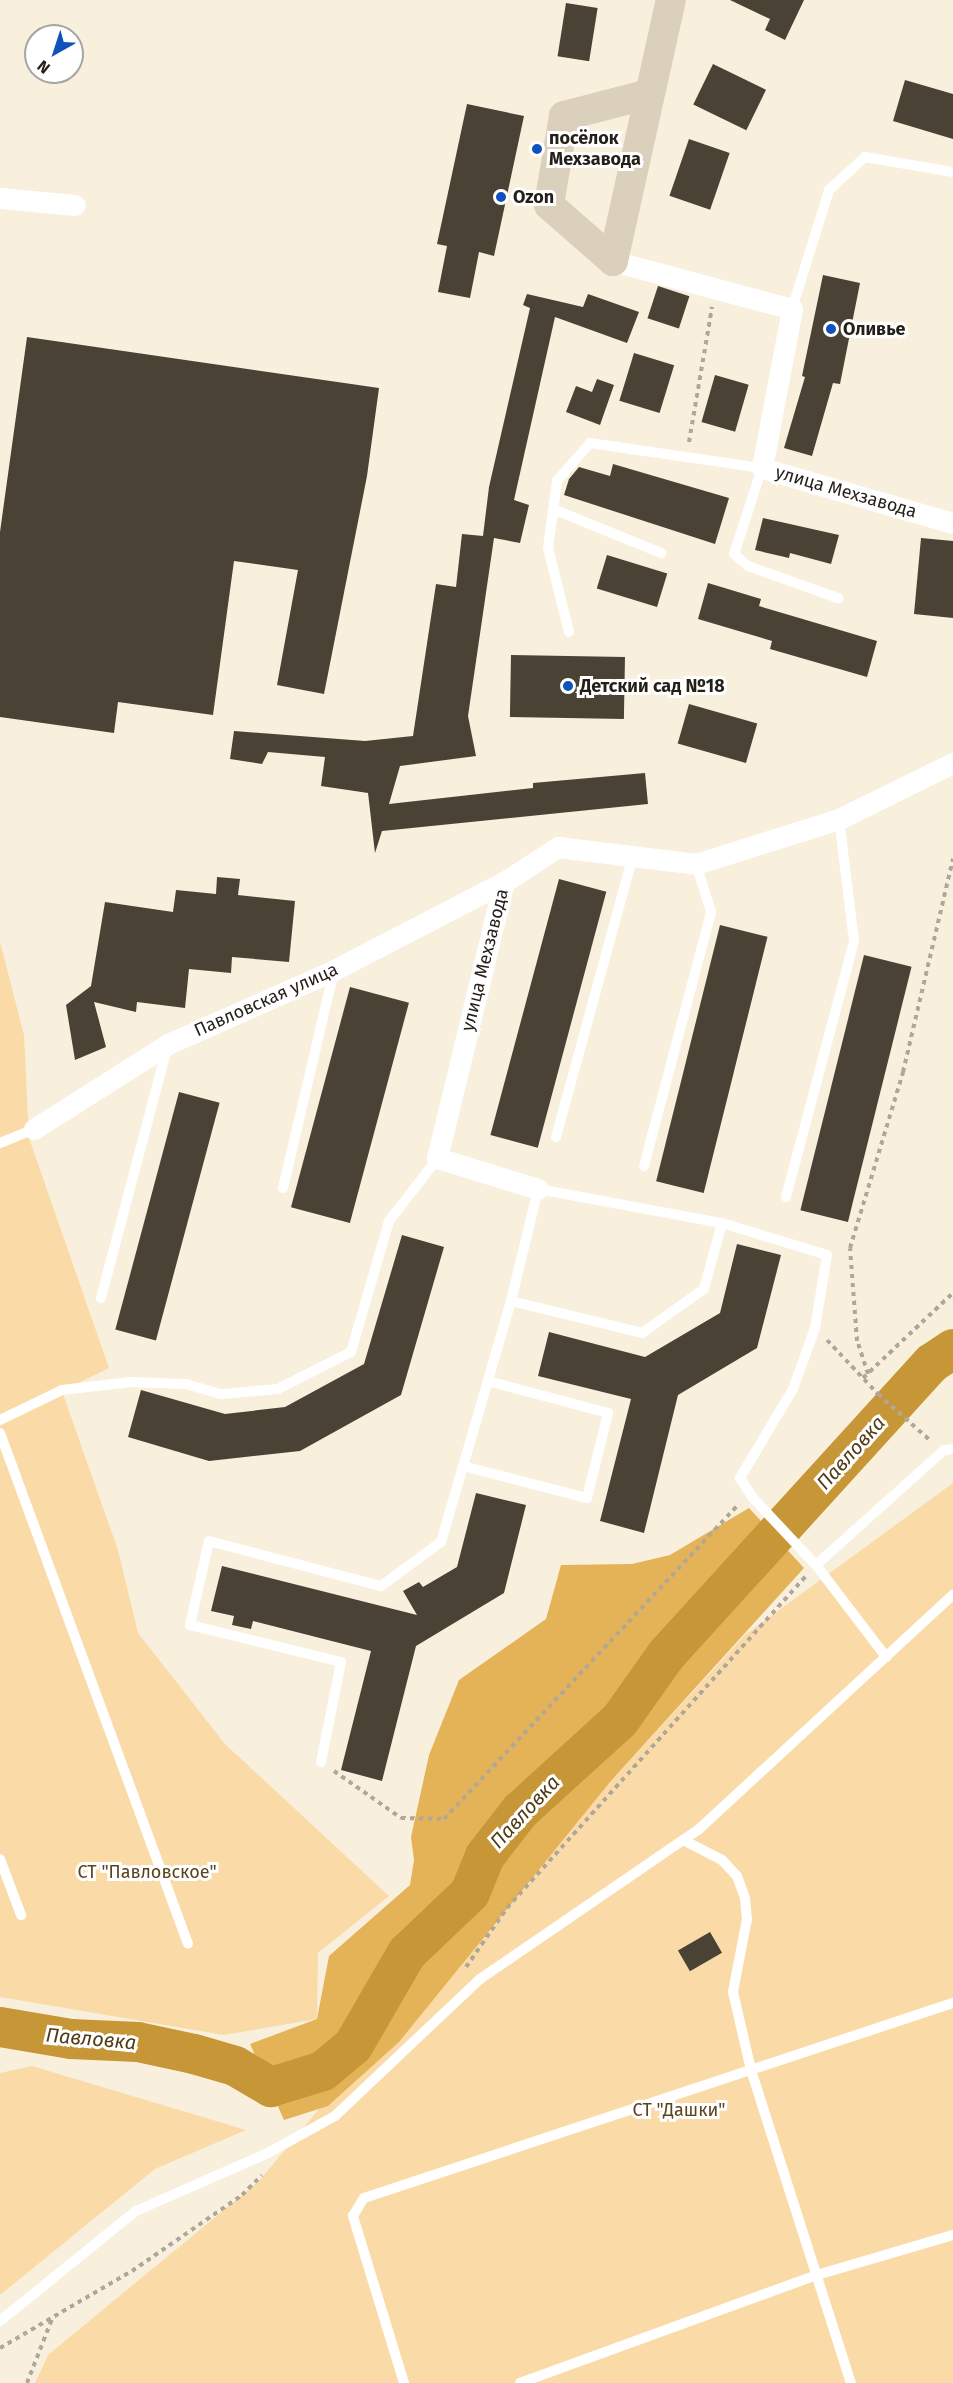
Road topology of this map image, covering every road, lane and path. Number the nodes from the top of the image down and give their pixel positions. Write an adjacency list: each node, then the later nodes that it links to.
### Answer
1 (671, 0): 2 (street)
2 (649, 94): 6 (street); 6 (street)
3 (953, 172): 8 (lane)
4 (0, 198): 5 (street)
5 (75, 205)
6 (613, 261): 7 (street)
7 (715, 288): 8 (street); 9 (path)
8 (792, 309): 10 (street, улица Мехзавода)
9 (686, 457): 10 (lane); 11 (lane)
10 (762, 468): 12 (street, улица Мехзавода); 14 (lane)
11 (553, 509): 13 (lane); 15 (lane)
12 (953, 523)
13 (661, 553)
14 (838, 598)
15 (569, 632)
16 (953, 763): 17 (street, улица Мехзавода)
17 (839, 819): 20 (street, улица Мехзавода); 31 (lane)
18 (633, 856): 20 (street, улица Мехзавода); 21 (street, улица Мехзавода); 25 (lane)
19 (953, 859): 37 (path)
20 (696, 864): 28 (lane)
21 (504, 882): 22 (street, Павловская улица); 27 (street, улица Мехзавода)
22 (334, 970): 23 (street, Павловская улица); 29 (lane)
23 (168, 1044): 24 (street, Павловская улица); 34 (lane)
24 (34, 1129): 26 (lane)
25 (556, 1137)
26 (0, 1143)
27 (438, 1158): 30 (street); 40 (lane)
28 (644, 1166)
29 (283, 1188)
30 (538, 1189): 32 (lane); 35 (lane)
31 (786, 1197)
32 (722, 1223): 35 (lane); 36 (lane)
33 (953, 1293): 37 (path)
34 (101, 1298)
35 (511, 1301): 39 (lane)
36 (815, 1328): 38 (path); 45 (lane)
37 (868, 1374): 38 (path)
38 (863, 1378): 41 (path)
39 (488, 1381): 44 (lane); 44 (lane)
40 (0, 1420)
41 (917, 1430)
42 (0, 1433): 53 (lane)
43 (953, 1449): 46 (lane)
44 (463, 1466): 49 (lane)
45 (752, 1495): 46 (lane); 49 (path)
46 (816, 1565): 48 (lane); 54 (path)
47 (953, 1595): 48 (lane)
48 (886, 1657): 50 (lane)
49 (321, 1762)
50 (683, 1840): 56 (lane); 61 (lane)
51 (0, 1859): 52 (lane)
52 (21, 1916)
53 (188, 1944)
54 (462, 1973)
55 (953, 2003): 56 (lane)
56 (751, 2070): 59 (lane); 64 (lane)
57 (266, 2172): 60 (path)
58 (953, 2235): 59 (lane)
59 (817, 2275): 65 (lane); 66 (lane)
60 (52, 2318): 62 (path); 63 (path)
61 (0, 2321)
62 (0, 2348)
63 (27, 2383)
64 (404, 2383)
65 (520, 2383)
66 (851, 2383)

